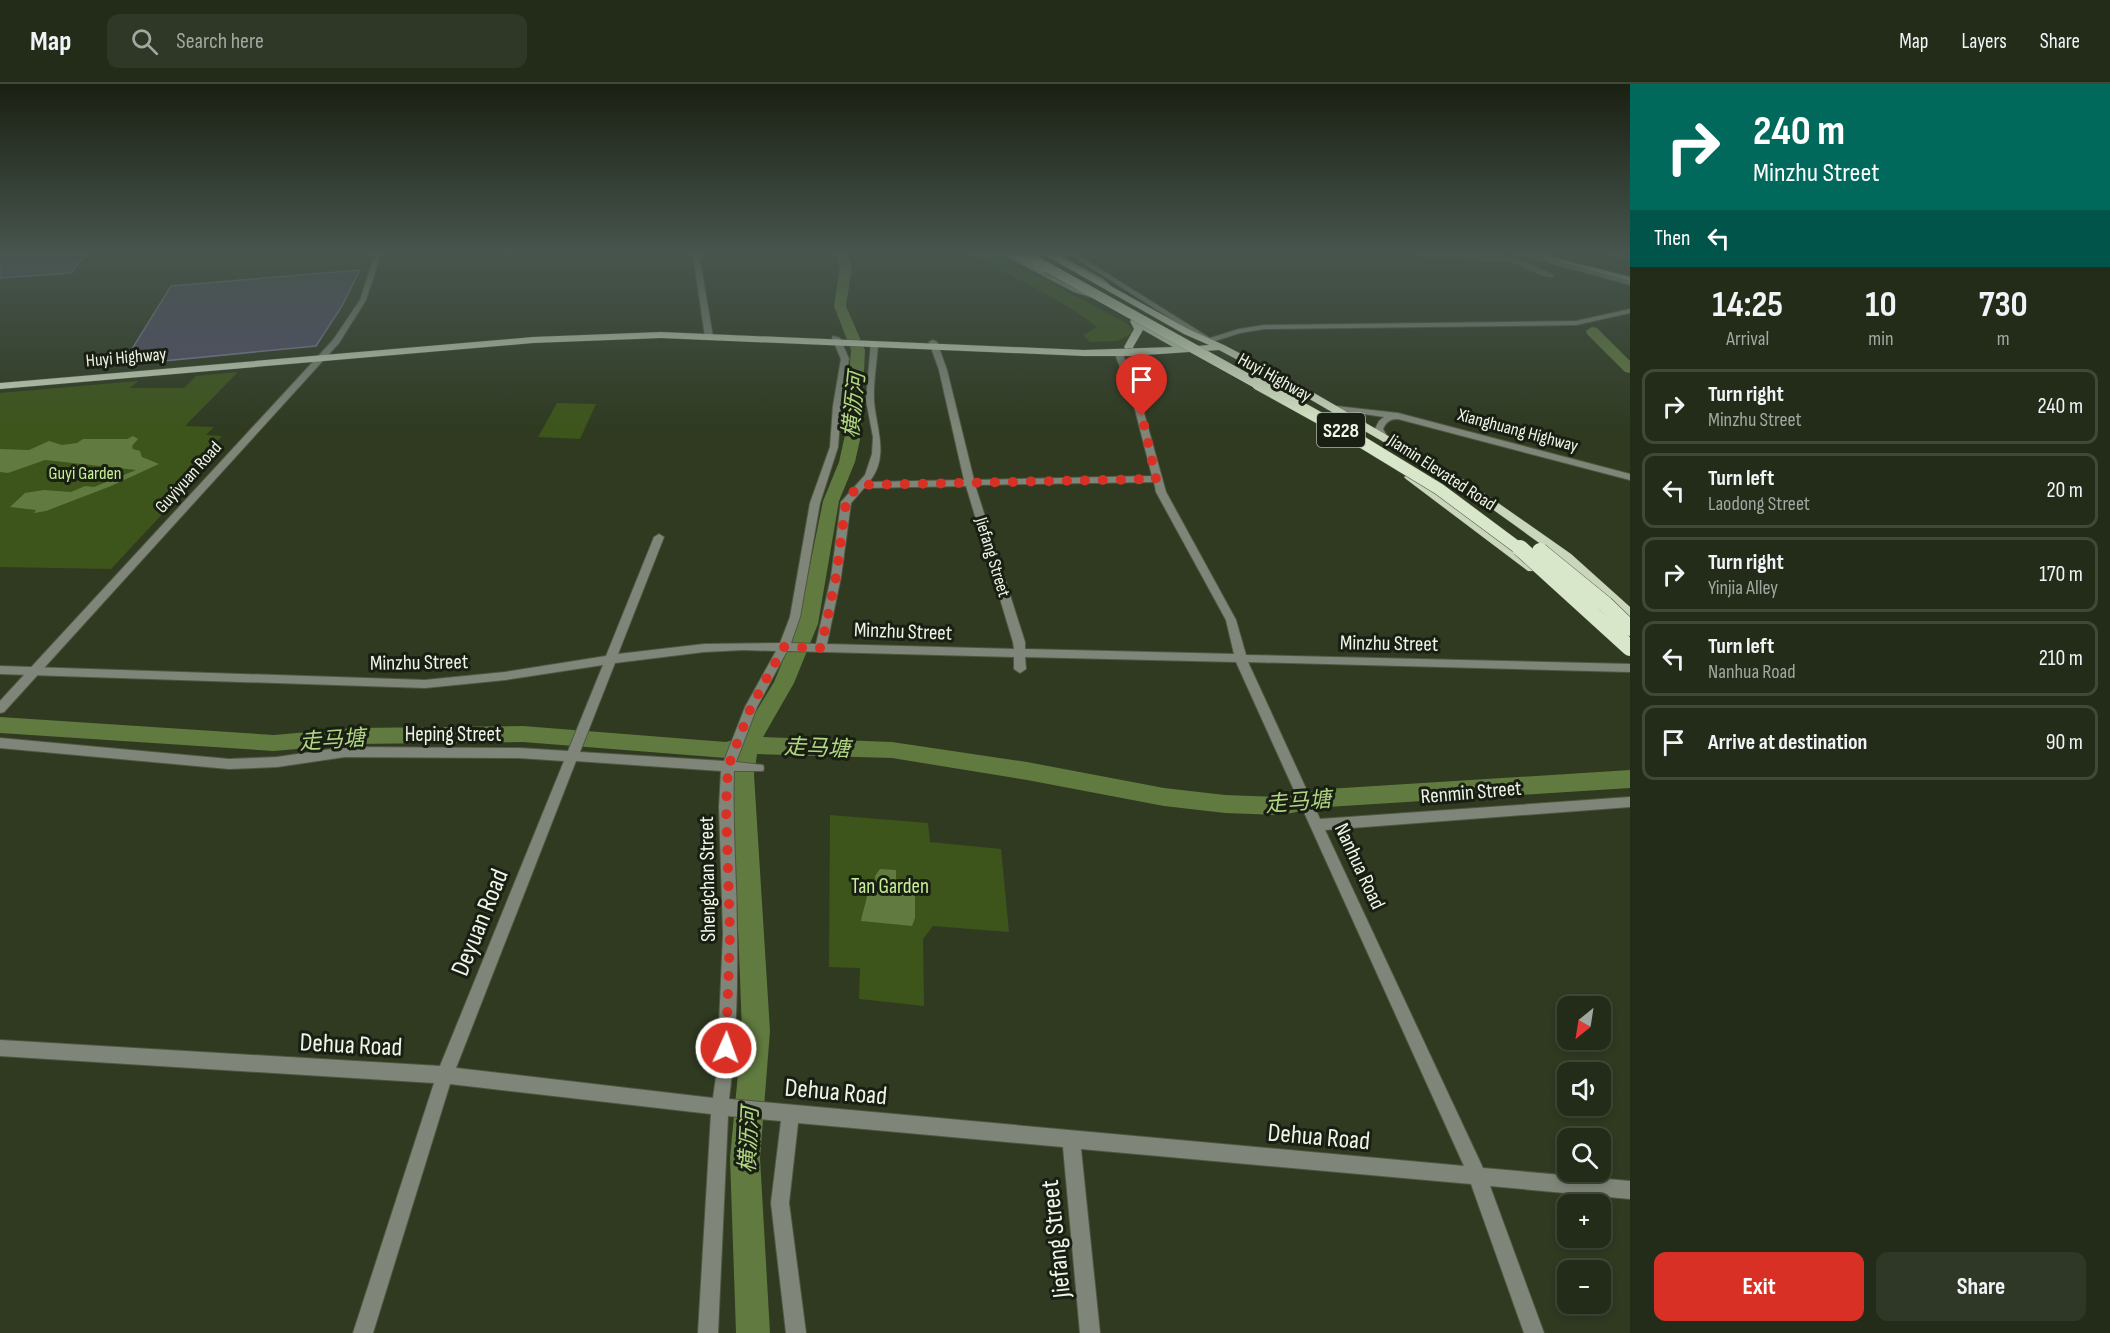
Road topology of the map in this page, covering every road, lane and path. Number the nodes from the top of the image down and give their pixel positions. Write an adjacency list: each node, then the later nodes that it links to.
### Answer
1 (355, 312): 19 (street, Guyiyuan Road)
2 (705, 312): 10 (street)
3 (1120, 312): 9 (main road)
4 (1128, 312): 34 (highway, Jiamin Elevated Road / S228, bridge)
5 (1145, 312): 31 (highway, Jiamin Elevated Road / S228, bridge)
6 (1152, 312): 12 (main road)
7 (1165, 312): 12 (street)
8 (1625, 312): 12 (street)
9 (1135, 321): 15 (main road); 17 (main road)
10 (709, 335): 11 (main road, Huyi Highway); 19 (main road, Huyi Highway)
11 (841, 340): 13 (main road, Huyi Highway); 32 (street, Shengchan Street)
12 (1209, 340): 15 (main road, Huyi Highway); 16 (main road, Huyi Highway)
13 (868, 342): 14 (main road, Huyi Highway); 28 (street)
14 (933, 344): 17 (main road, Huyi Highway); 18 (main road, Huyi Highway); 27 (street, Jiefang Street)
15 (1179, 347): 16 (main road); 17 (main road, Huyi Highway); 20 (main road, Huyi Highway)
16 (1221, 347): 22 (main road, Huyi Highway)
17 (1130, 350): 18 (main road, Huyi Highway); 20 (main road)
18 (1119, 354): 26 (street, Nanhua Road)
19 (322, 356): 21 (main road, Huyi Highway); 42 (street, Guyiyuan Road)
20 (1203, 359): 37 (main road, Huyi Highway)
21 (0, 384)
22 (1330, 407): 23 (street, Xianghuang Highway); 24 (main road, Huyi Highway)
23 (1398, 416): 24 (street); 25 (street, Xianghuang Highway)
24 (1384, 438): 30 (main road, Huyi Highway)
25 (1630, 477)
26 (1156, 479): 27 (street); 36 (street, Nanhua Road)
27 (970, 484): 28 (street); 35 (street, Jiefang Street)
28 (861, 485): 33 (street)
29 (659, 537): 38 (street, Deyuan Road)
30 (1630, 615)
31 (1630, 628)
32 (784, 647): 33 (street, Minzhu Street); 38 (street, Minzhu Street); 46 (street, Shengchan Street)
33 (821, 648): 35 (street, Minzhu Street)
34 (1630, 648)
35 (1019, 653): 36 (street, Minzhu Street); 40 (street, Jiefang Street)
36 (1240, 658): 39 (street, Minzhu Street); 49 (street, Nanhua Road)
37 (1630, 658)
38 (611, 659): 42 (street, Minzhu Street); 45 (street, Deyuan Road)
39 (1630, 668)
40 (1020, 669)
41 (0, 670): 42 (street, Minzhu Street)
42 (34, 671): 43 (street, Guyiyuan Road)
43 (0, 709)
44 (0, 743): 45 (street, Heping Street)
45 (577, 743): 46 (street, Heping Street); 51 (street, Deyuan Road)
46 (734, 758): 47 (street); 52 (street, Shengchan Street)
47 (758, 768)
48 (1630, 802): 49 (street, Renmin Street)
49 (1313, 819): 55 (street, Nanhua Road)
50 (0, 1048): 51 (street, Dehua Road)
51 (445, 1075): 52 (street, Dehua Road); 57 (street, Deyuan Road)
52 (720, 1107): 53 (street, Dehua Road); 58 (street, Shengchan Street)
53 (791, 1113): 54 (street, Dehua Road); 59 (street)
54 (1071, 1140): 55 (street, Dehua Road); 60 (street, Jiefang Street)
55 (1477, 1175): 56 (street, Dehua Road); 61 (street, Nanhua Road)
56 (1630, 1190)
57 (363, 1333)
58 (708, 1333)
59 (796, 1333)
60 (1090, 1333)
61 (1534, 1333)

